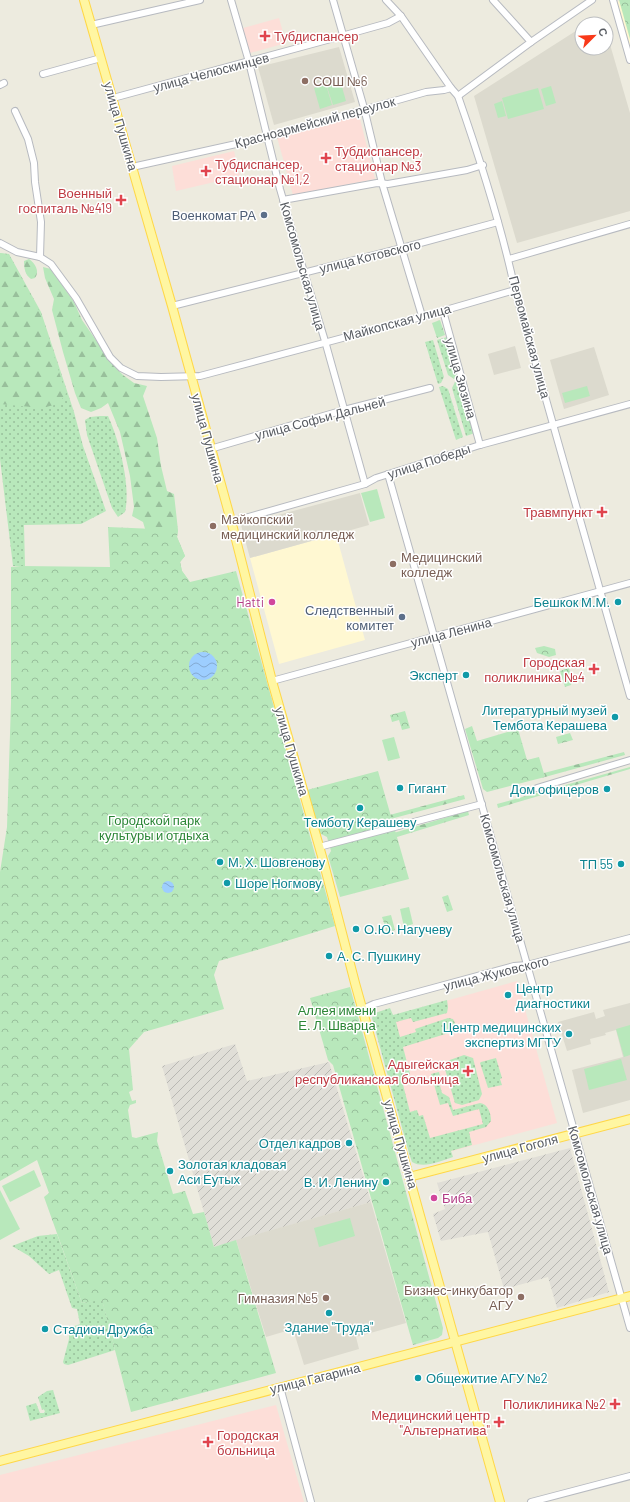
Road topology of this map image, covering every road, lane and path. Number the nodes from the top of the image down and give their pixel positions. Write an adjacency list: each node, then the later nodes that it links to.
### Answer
1 (84, 0): 11 (main road, улица Пушкина)
2 (200, 0): 11 (street)
3 (231, 0): 16 (street, Комсомольская улица)
4 (333, 0): 12 (street)
5 (386, 0): 9 (street, Первомайская улица)
6 (493, 0): 13 (street)
7 (592, 0): 13 (street)
8 (613, 0): 15 (street)
9 (393, 2): 10 (street, Первомайская улица)
10 (401, 16): 12 (street, улица Челюскинцев); 18 (street, Первомайская улица)
11 (92, 25): 14 (main road, улица Пушкина)
12 (343, 36): 16 (street, улица Челюскинцев); 21 (street)
13 (531, 42): 19 (street)
14 (101, 58): 17 (street); 20 (main road, улица Пушкина)
15 (630, 60)
16 (249, 62): 20 (street, улица Челюскинцев); 23 (street, Комсомольская улица)
17 (42, 74)
18 (451, 88): 19 (street, Первомайская улица); 21 (street, Красноармейский переулок)
19 (458, 96): 24 (street, Первомайская улица)
20 (113, 98): 25 (main road, улица Пушкина)
21 (364, 108): 23 (street, Красноармейский переулок); 26 (street)
22 (15, 111): 32 (street)
23 (268, 136): 25 (street, Красноармейский переулок); 27 (street, Комсомольская улица)
24 (482, 165): 26 (street); 28 (street, Первомайская улица)
25 (132, 167): 36 (main road, улица Пушкина)
26 (382, 183): 27 (street); 31 (street)
27 (283, 200): 34 (street, Комсомольская улица)
28 (498, 222): 31 (street, улица Котовского); 33 (street, Первомайская улица)
29 (630, 224): 33 (street)
30 (0, 243): 32 (street)
31 (402, 248): 34 (street, улица Котовского); 38 (street)
32 (40, 257): 40 (street, Майкопская улица)
33 (509, 259): 35 (street, Первомайская улица)
34 (304, 273): 36 (street, улица Котовского); 39 (street, Комсомольская улица)
35 (515, 290): 37 (street, Майкопская улица); 44 (street, Первомайская улица)
36 (172, 306): 40 (main road, улица Пушкина)
37 (443, 311): 38 (street, Майкопская улица); 45 (street, улица Зюзина)
38 (422, 316): 39 (street, Майкопская улица)
39 (325, 341): 40 (street, Майкопская улица); 43 (street, Комсомольская улица)
40 (191, 376): 46 (main road, улица Пушкина)
41 (430, 388): 43 (street, улица Софьи Дальней)
42 (630, 404): 44 (street, улица Победы)
43 (344, 410): 46 (street, улица Софьи Дальней); 48 (street, Комсомольская улица)
44 (554, 424): 45 (street, улица Победы); 51 (street, Первомайская улица)
45 (480, 445): 47 (street, улица Победы)
46 (210, 449): 49 (main road, улица Пушкина)
47 (388, 474): 48 (street, улица Победы); 52 (street, Комсомольская улица)
48 (365, 484): 49 (street, улица Победы)
49 (231, 522): 53 (main road, улица Пушкина)
50 (630, 583): 51 (street, улица Ленина)
51 (600, 591): 52 (street, улица Ленина); 54 (street, Первомайская улица)
52 (434, 637): 53 (street, улица Ленина); 57 (street, Комсомольская улица)
53 (272, 681): 58 (main road, улица Пушкина)
54 (630, 696)
55 (630, 760): 56 (street)
56 (537, 788)
57 (482, 804): 58 (street); 60 (street, Комсомольская улица)
58 (322, 847): 61 (main road, улица Пушкина)
59 (630, 938): 60 (street, улица Жуковского)
60 (527, 965): 61 (street, улица Жуковского); 63 (street, Комсомольская улица)
61 (363, 1009): 64 (main road, улица Пушкина)
62 (630, 1118): 63 (main road, улица Гоголя)
63 (574, 1133): 64 (main road, улица Гоголя); 65 (street, Комсомольская улица)
64 (410, 1177): 67 (main road, улица Пушкина)
65 (626, 1297): 66 (street, Комсомольская улица); 67 (main road, улица Гагарина)
66 (630, 1328)
67 (454, 1341): 68 (main road, улица Гагарина); 72 (main road, улица Пушкина)
68 (280, 1387): 69 (main road, улица Гагарина); 71 (street)
69 (0, 1461)
70 (630, 1476): 73 (street)
71 (311, 1502)
72 (500, 1502)
73 (531, 1502)

